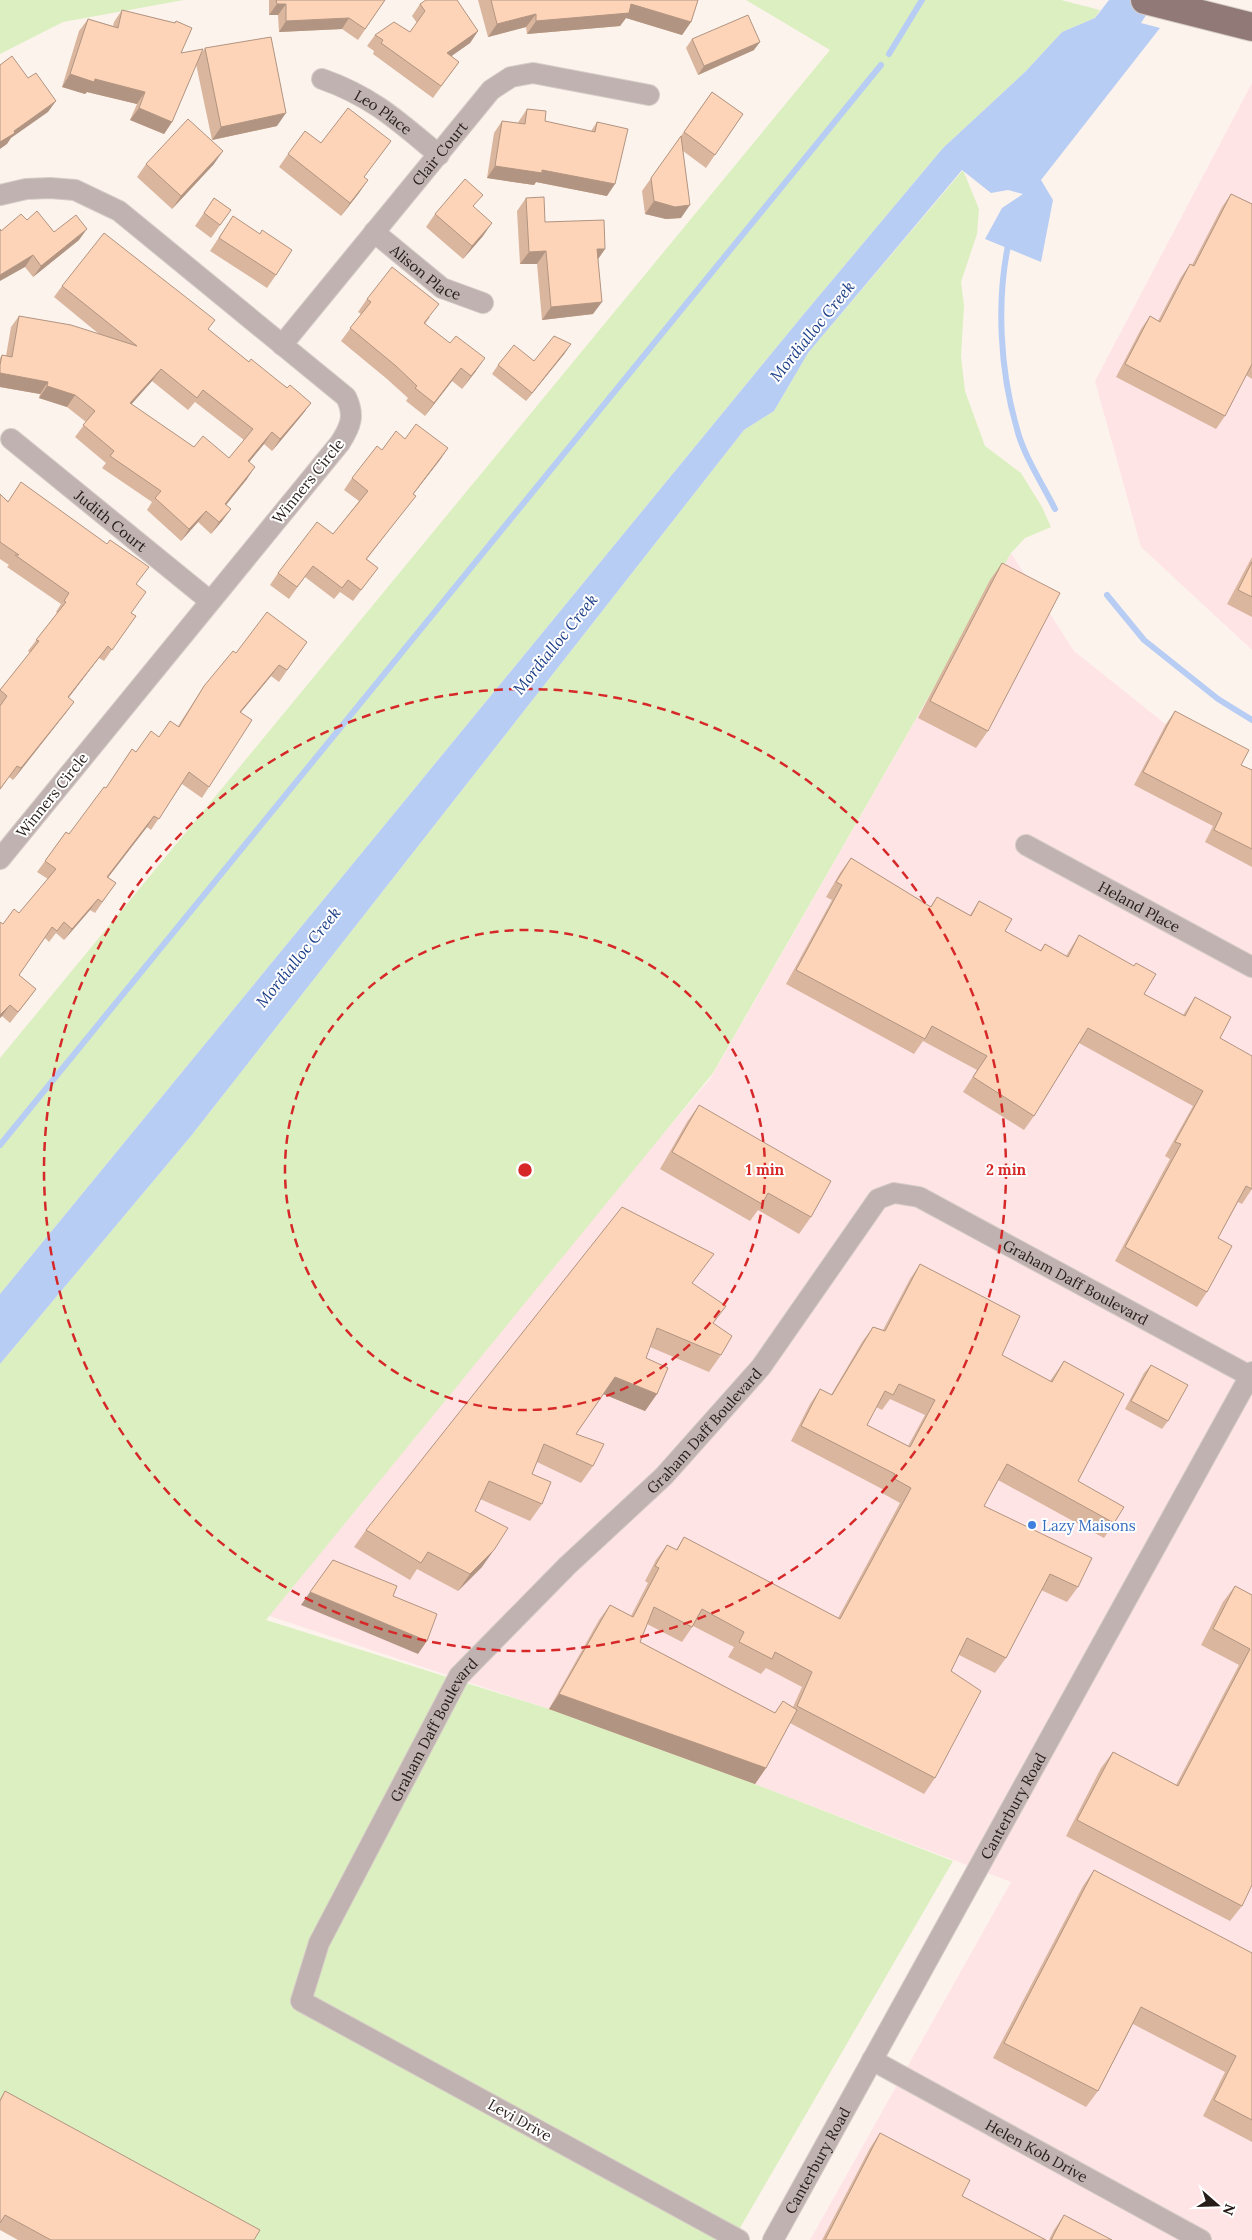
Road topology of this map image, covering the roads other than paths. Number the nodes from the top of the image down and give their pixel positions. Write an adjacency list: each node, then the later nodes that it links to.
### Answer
1 (1145, 0): 2 (main road)
2 (1242, 24)
3 (322, 79): 5 (street, Leo Place)
4 (649, 95): 5 (street, Clair Court)
5 (438, 155): 7 (street, Clair Court)
6 (0, 195): 9 (street, Winners Circle)
7 (374, 232): 8 (street, Alison Place); 9 (street, Clair Court)
8 (483, 303)
9 (282, 346): 11 (street, Winners Circle)
10 (11, 439): 11 (street, Judith Court)
11 (210, 601): 13 (street, Winners Circle)
12 (1026, 845): 14 (street, Heland Place)
13 (0, 859)
14 (1252, 967)
15 (1251, 1374): 16 (street, Graham Daff Boulevard); 17 (street, Canterbury Road)
16 (301, 2000): 18 (street, Levi Drive)
17 (872, 2060): 19 (street, Canterbury Road); 20 (street, Helen Kob Drive)
18 (739, 2240)
19 (773, 2240)
20 (1201, 2240)

